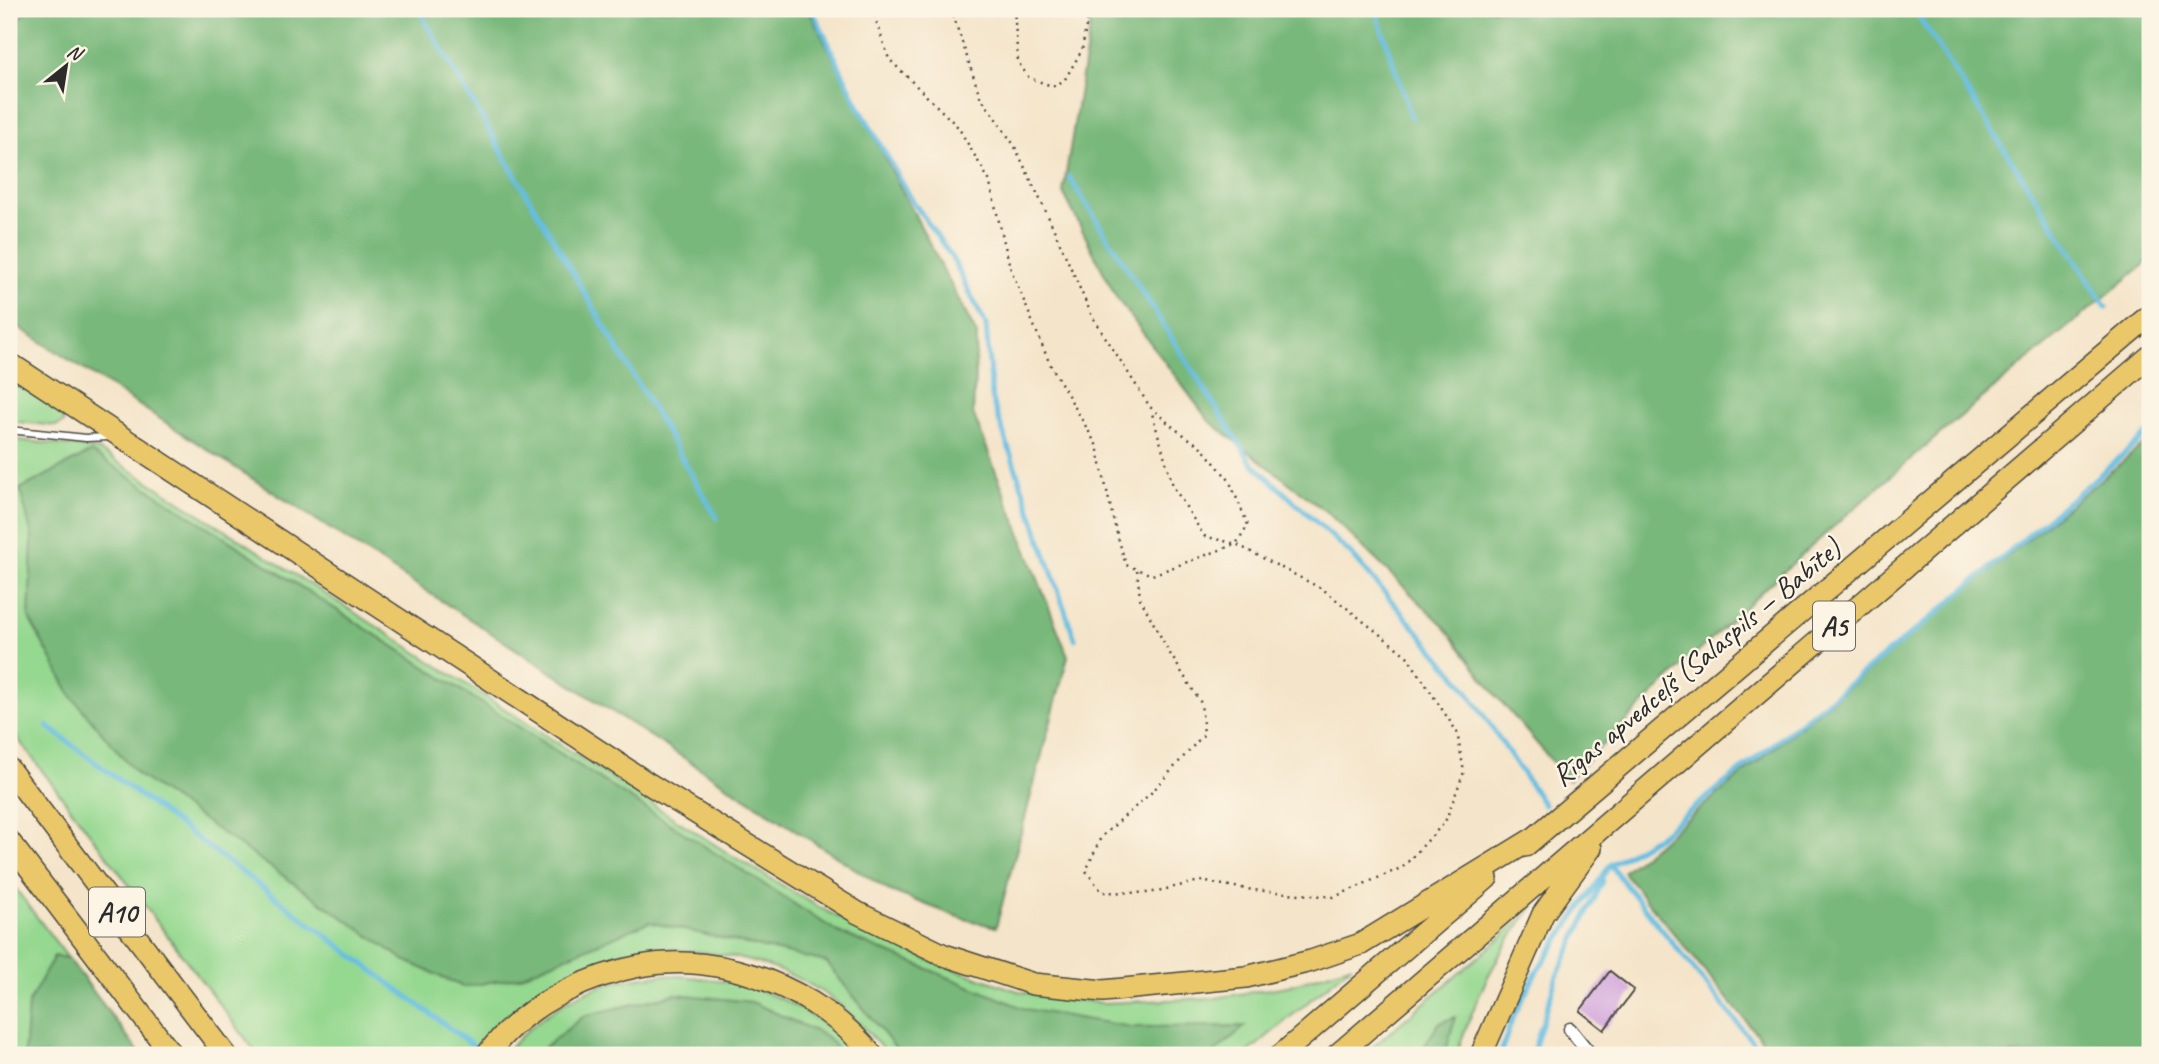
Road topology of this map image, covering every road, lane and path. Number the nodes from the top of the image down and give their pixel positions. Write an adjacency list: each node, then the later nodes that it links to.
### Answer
1 (872, 9): 12 (path)
2 (951, 9): 8 (path)
3 (1014, 9): 4 (path)
4 (1089, 9)
5 (2150, 315): 15 (highway, Rīgas apvedceļš (Salaspils — Babīte) / A5)
6 (2150, 356): 14 (highway, Rīgas apvedceļš (Salaspils — Babīte) / A5)
7 (9, 363): 10 (highway)
8 (1150, 407): 11 (path); 11 (path)
9 (9, 430): 10 (lane)
10 (120, 436): 15 (highway)
11 (1236, 544): 12 (path); 12 (path)
12 (1137, 569)
13 (9, 769): 19 (highway, A10)
14 (1624, 807): 23 (highway, Rīgas apvedceļš (Salaspils — Babīte) / A5); 24 (highway)
15 (1534, 838): 22 (highway, Rīgas apvedceļš (Salaspils — Babīte) / A5)
16 (9, 841): 18 (highway, A10)
17 (1570, 1029): 25 (street)
18 (172, 1055)
19 (226, 1055)
20 (487, 1055): 21 (highway)
21 (872, 1055)
22 (1282, 1055)
23 (1337, 1055)
24 (1482, 1055)
25 (1591, 1055)

